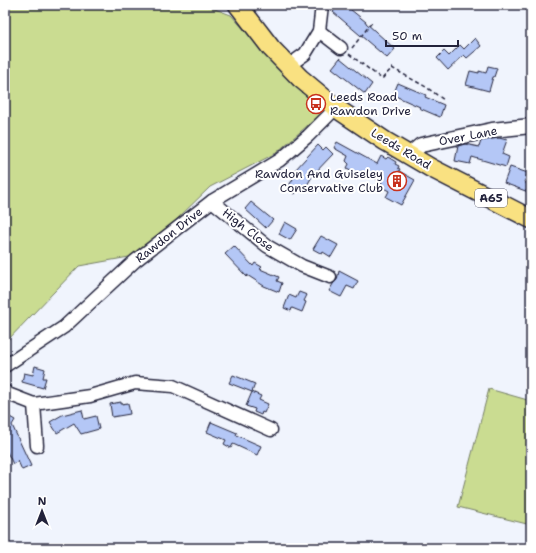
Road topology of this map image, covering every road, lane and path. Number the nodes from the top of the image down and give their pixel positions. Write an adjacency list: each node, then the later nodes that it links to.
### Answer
1 (238, 5): 6 (main road, Leeds Road / A65)
2 (322, 5): 4 (street)
3 (373, 21): 7 (path)
4 (319, 31): 5 (street); 6 (street)
5 (341, 48)
6 (288, 66): 8 (main road, Leeds Road / A65)
7 (444, 100)
8 (336, 108): 10 (main road, Leeds Road / A65); 11 (street, Rawdon Drive)
9 (531, 126): 10 (street, Over Lane)
10 (409, 155): 12 (main road, Leeds Road / A65)
11 (212, 200): 13 (street, High Close); 14 (street, Rawdon Drive)
12 (531, 219)
13 (330, 277)
14 (5, 366)
15 (5, 391): 16 (street)
16 (34, 404): 17 (street); 18 (street)
17 (271, 430)
18 (37, 446)

